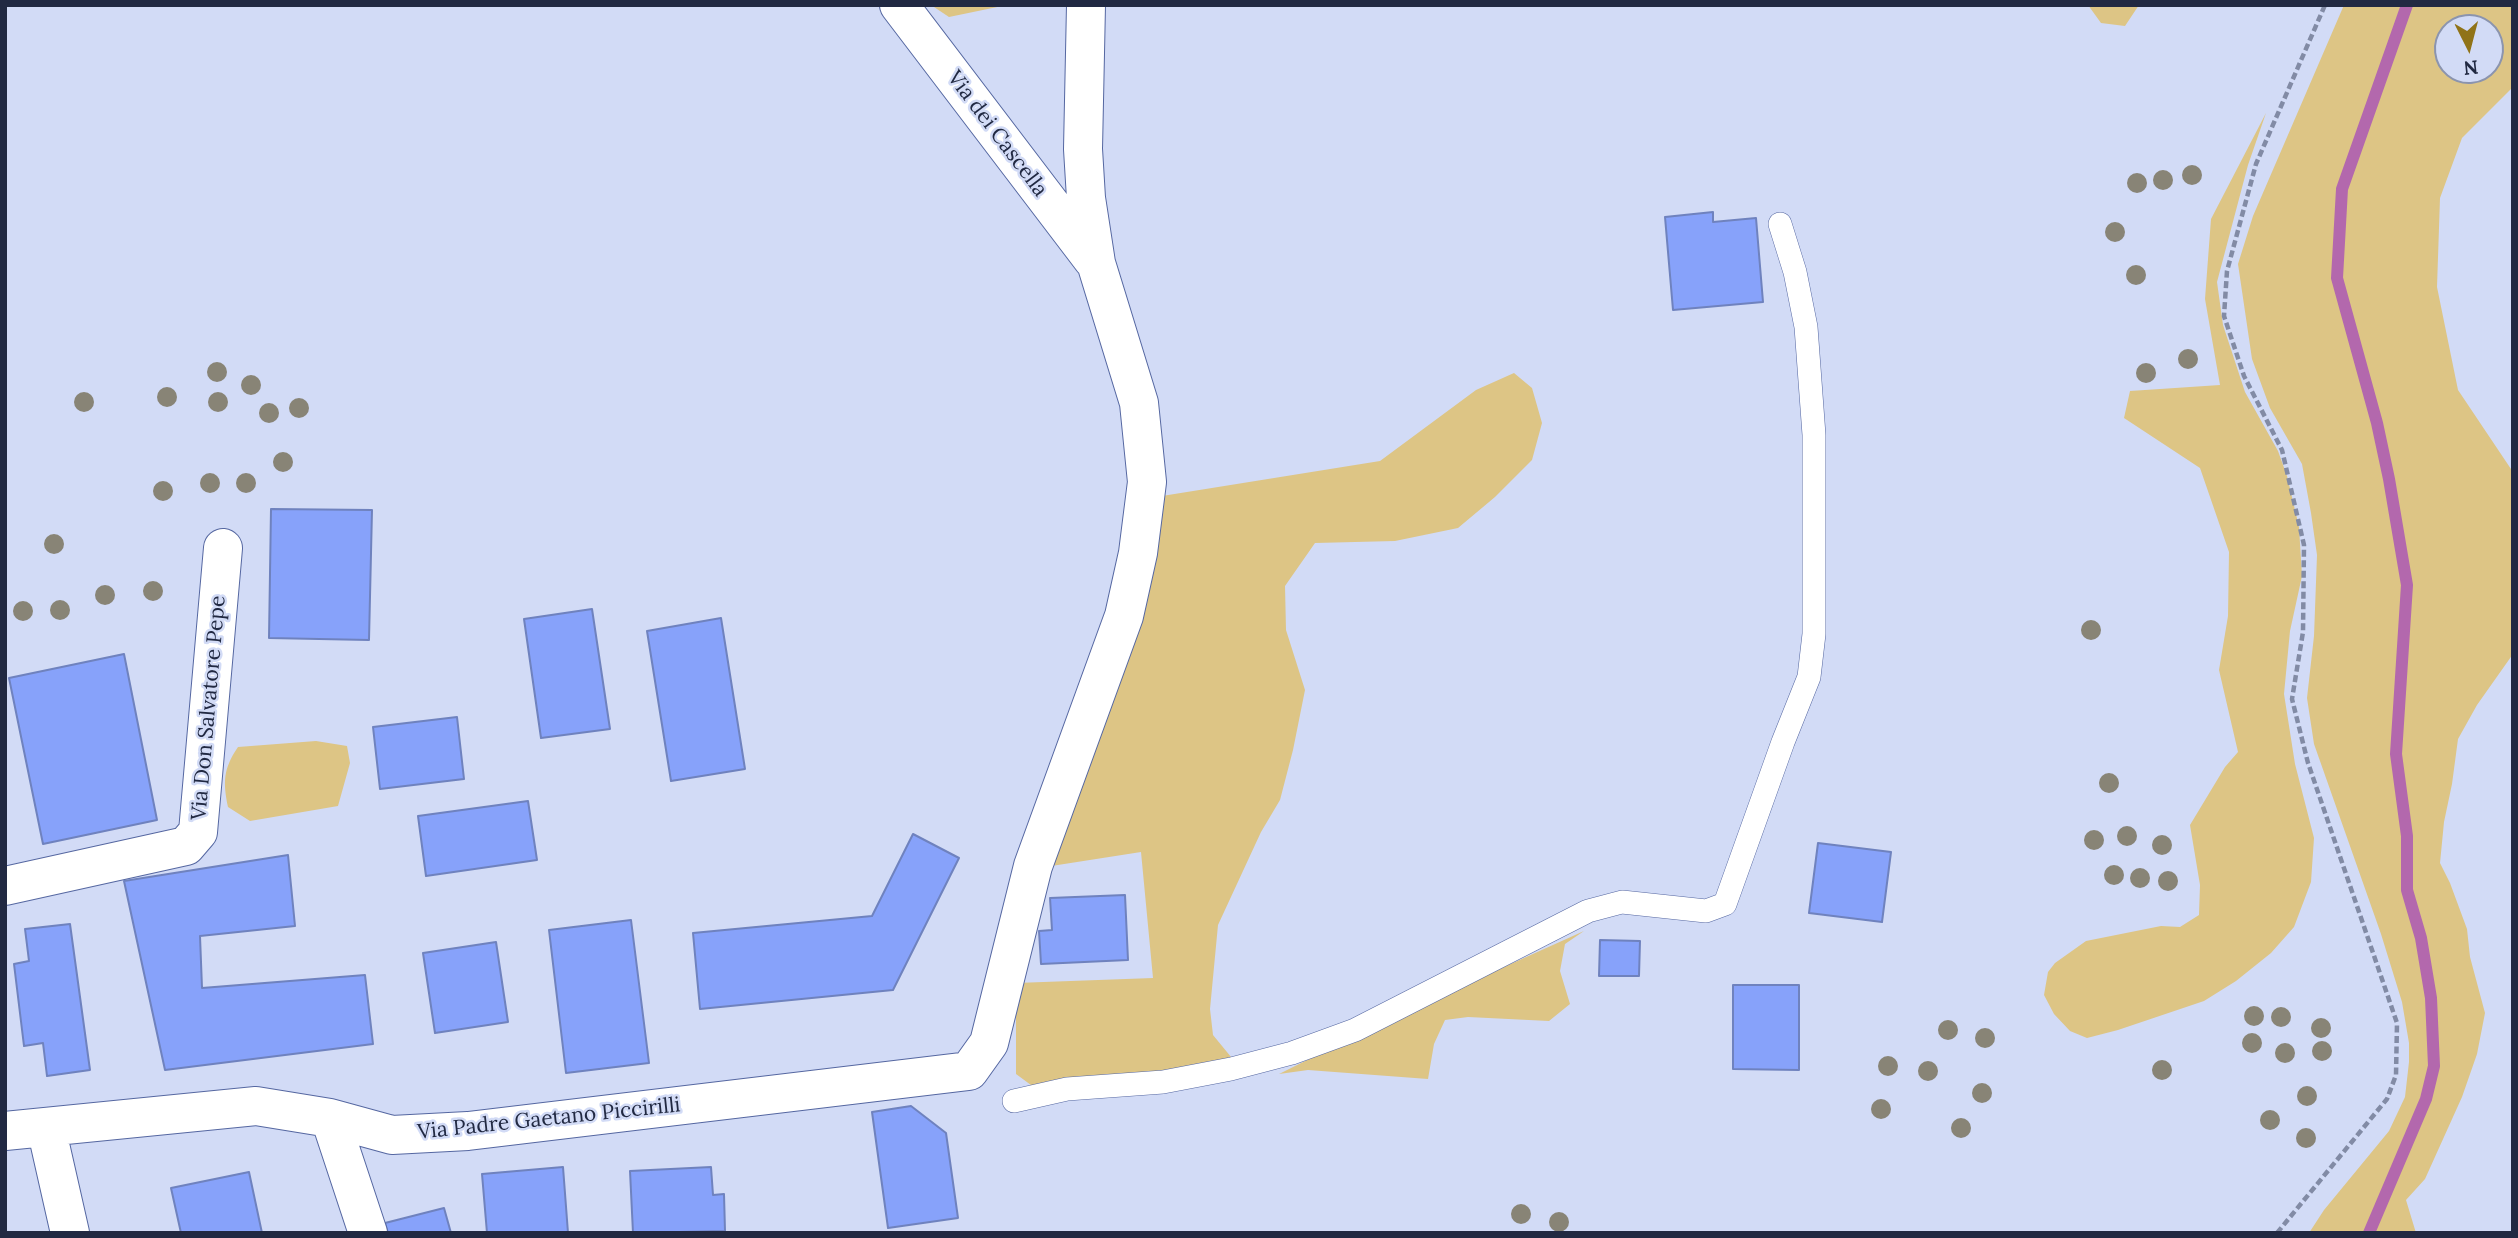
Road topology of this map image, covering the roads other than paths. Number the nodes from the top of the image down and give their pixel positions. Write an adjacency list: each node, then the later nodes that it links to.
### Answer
1 (899, 5): 4 (street, Via dei Cascella)
2 (1086, 5): 4 (street)
3 (1780, 224): 7 (lane)
4 (1096, 263): 8 (street, Via Padre Gaetano Piccirilli)
5 (223, 548): 6 (street, Via Don Salvatore Pepe)
6 (5, 886)
7 (1014, 1101)
8 (330, 1118): 9 (street, Via Padre Gaetano Piccirilli); 12 (street)
9 (47, 1127): 10 (street, Via Padre Gaetano Piccirilli); 11 (street)
10 (5, 1131)
11 (70, 1233)
12 (368, 1233)

